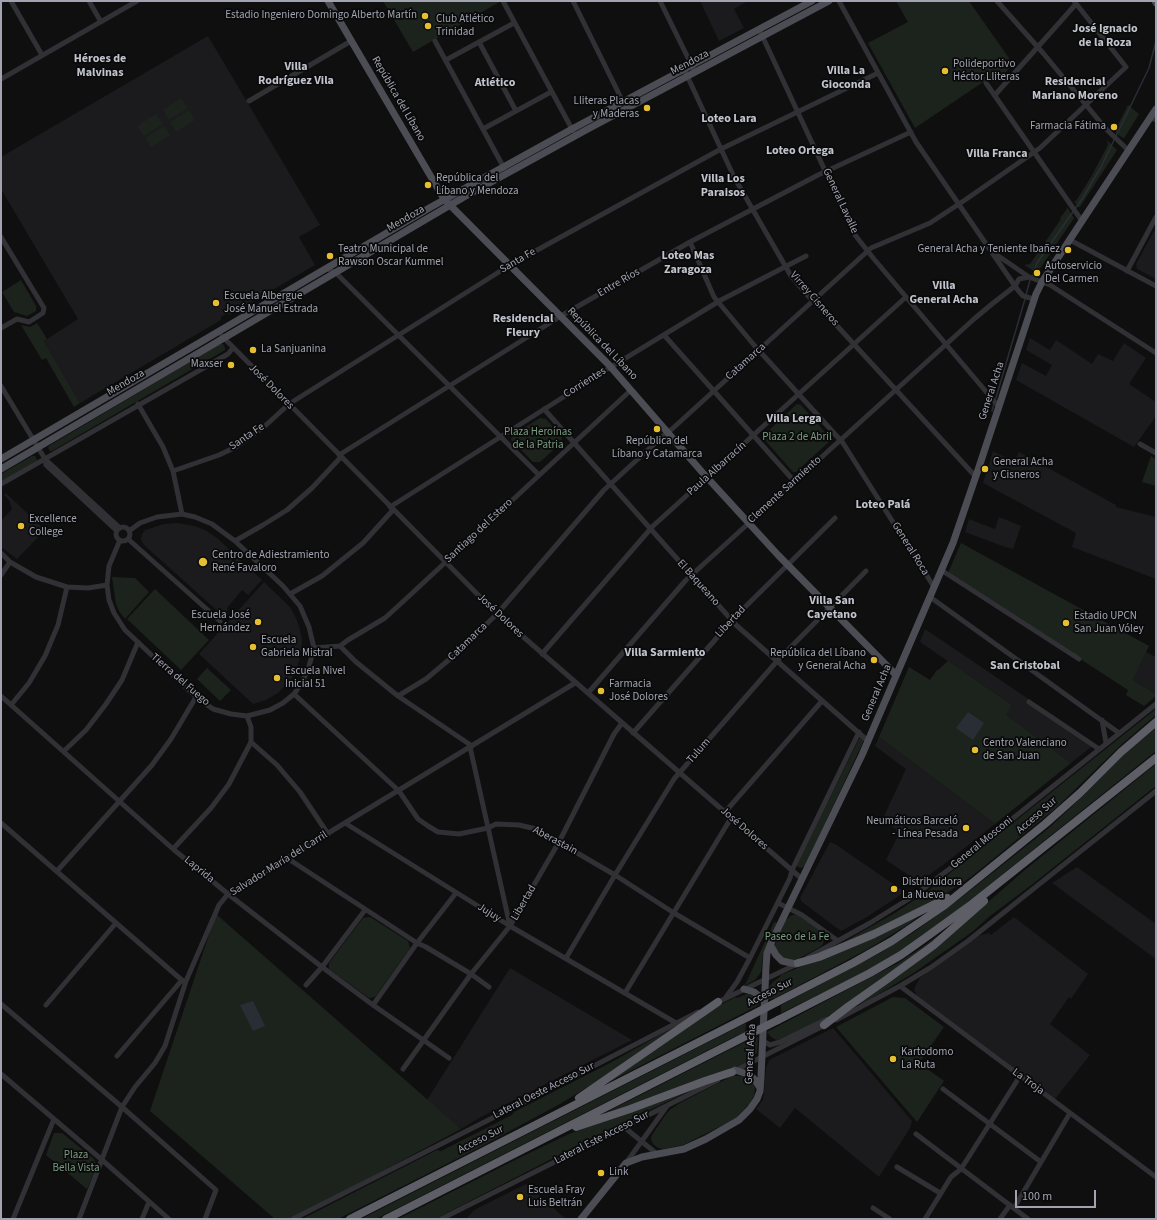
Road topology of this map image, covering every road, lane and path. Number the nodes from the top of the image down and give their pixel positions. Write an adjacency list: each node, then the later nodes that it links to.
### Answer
1 (11, 1): 22 (street)
2 (89, 1): 14 (street)
3 (137, 1): 14 (street)
4 (328, 1): 18 (main road, República del Líbano)
5 (503, 1): 15 (street)
6 (573, 1): 34 (street)
7 (660, 1): 24 (street)
8 (829, 1): 13 (main road, Mendoza)
9 (839, 1): 27 (street)
10 (997, 1): 21 (street)
11 (809, 2): 13 (street); 16 (main road, Mendoza)
12 (1075, 3): 21 (street); 35 (street, Catamarca)
13 (811, 11): 17 (main road, Mendoza)
14 (101, 22): 22 (street)
15 (514, 23): 20 (street); 31 (street)
16 (759, 29): 17 (street, General Lavalle); 24 (main road, Mendoza)
17 (763, 36): 26 (main road, Mendoza); 39 (street, General Lavalle)
18 (351, 41): 33 (street); 51 (main road, República del Líbano)
19 (435, 41): 23 (street)
20 (479, 42): 23 (street); 38 (street)
21 (1038, 47): 32 (street); 35 (street)
22 (42, 55): 29 (street)
23 (446, 60): 41 (street)
24 (691, 66): 25 (main road, Mendoza); 26 (street)
25 (684, 69): 28 (street, Virrey Cisneros); 34 (main road, Mendoza)
26 (695, 73): 28 (main road, Mendoza)
27 (878, 73): 39 (street, Santa Fe); 43 (street)
28 (688, 77): 36 (main road, Mendoza); 45 (street, Virrey Cisneros)
29 (1, 79)
30 (986, 83): 32 (street)
31 (552, 92): 38 (street); 42 (street)
32 (995, 95): 47 (street)
33 (249, 101)
34 (623, 102): 36 (street); 42 (main road, Mendoza)
35 (1086, 105): 46 (street); 47 (street, Catamarca)
36 (627, 109): 44 (main road, Mendoza)
37 (1156, 109): 40 (main road, General Acha)
38 (516, 111): 41 (street)
39 (798, 112): 45 (street, Santa Fe); 49 (street, General Lavalle)
40 (1153, 118): 46 (main road, General Acha)
41 (483, 129): 48 (street)
42 (572, 129): 44 (street); 48 (main road, Mendoza)
43 (911, 132): 49 (street, Entre Ríos); 52 (street)
44 (576, 136): 50 (main road, Mendoza)
45 (722, 149): 54 (street, Virrey Cisneros); 64 (street, Santa Fe)
46 (1128, 150): 56 (main road, General Acha)
47 (1034, 152): 52 (street, Catamarca); 56 (street)
48 (503, 166): 50 (street); 51 (main road, Mendoza)
49 (826, 172): 54 (street, Entre Ríos); 60 (street, General Lavalle)
50 (506, 174): 53 (main road, Mendoza)
51 (444, 200): 53 (main road, República del Líbano); 63 (main road, Mendoza)
52 (959, 204): 60 (street, Catamarca); 61 (street)
53 (450, 206): 64 (main road, República del Líbano); 68 (main road, Mendoza)
54 (753, 209): 59 (street, Entre Ríos); 65 (street, Virrey Cisneros)
55 (1156, 217): 67 (street)
56 (1082, 221): 58 (main road, General Acha)
57 (1, 237): 78 (street)
58 (1070, 240): 67 (street); 70 (main road, General Acha)
59 (690, 242): 76 (street, General Roca); 77 (street, Entre Ríos)
60 (868, 251): 73 (street, General Lavalle); 75 (street, Catamarca)
61 (992, 252): 69 (street); 71 (street)
62 (806, 256): 65 (street, Corrientes)
63 (341, 259): 66 (main road, Mendoza); 68 (street)
64 (510, 265): 77 (main road, República del Líbano); 80 (street, Santa Fe)
65 (786, 267): 75 (street, Virrey Cisneros); 76 (street, Corrientes)
66 (326, 268): 68 (street); 79 (main road, Mendoza)
67 (1127, 271): 72 (street)
68 (336, 272): 80 (street); 82 (main road, Mendoza)
69 (1029, 277): 70 (street); 71 (street, Clemente Sarmiento)
70 (1042, 282): 74 (main road, General Acha); 87 (street)
71 (1015, 286): 74 (street); 84 (street, Clemente Sarmiento)
72 (1156, 286)
73 (906, 297): 83 (street, Paula Albarracín); 84 (street, General Lavalle)
74 (1034, 299): 97 (main road, General Acha)
75 (814, 300): 83 (street, Virrey Cisneros); 86 (street, Catamarca)
76 (718, 302): 81 (street, Corrientes); 86 (street, General Roca)
77 (561, 316): 88 (main road, República del Líbano); 90 (street, Entre Ríos)
78 (1, 328)
79 (219, 331): 82 (street, José Dolores); 102 (main road, Mendoza)
80 (399, 335): 90 (street); 96 (street, Santa Fe)
81 (664, 335): 88 (street, Corrientes); 93 (street)
82 (224, 338): 85 (street, José Dolores); 106 (main road, Mendoza)
83 (854, 344): 92 (street, Virrey Cisneros); 94 (street, Paula Albarracín)
84 (946, 345): 92 (street, Clemente Sarmiento); 97 (street, General Lavalle)
85 (233, 348): 95 (street); 96 (street, José Dolores)
86 (759, 350): 93 (street, Catamarca); 94 (street, General Roca)
87 (1156, 354)
88 (612, 367): 91 (main road, República del Líbano); 98 (street, Corrientes)
89 (1, 386): 102 (street)
90 (450, 386): 101 (street); 108 (street, Entre Ríos)
91 (631, 390): 99 (main road, República del Líbano); 104 (street, Santiago del Estero)
92 (896, 390): 103 (street, Clemente Sarmiento); 114 (street, Virrey Cisneros)
93 (714, 391): 99 (street, Catamarca); 100 (street)
94 (799, 394): 100 (street, Paula Albarracín); 103 (street, General Roca)
95 (138, 404): 109 (street); 112 (street)
96 (289, 404): 108 (street, José Dolores); 112 (street, Santa Fe)
97 (999, 408): 114 (main road, General Acha)
98 (544, 409): 101 (street, Corrientes); 104 (street, El Baqueano)
99 (668, 432): 115 (main road, República del Líbano); 118 (street, Catamarca)
100 (754, 436): 115 (street, Paula Albarracín); 116 (street)
101 (500, 437): 113 (street); 119 (street, Corrientes)
102 (34, 440): 106 (street); 110 (main road, Mendoza)
103 (840, 440): 116 (street, Clemente Sarmiento); 139 (street, General Roca)
104 (574, 442): 113 (street, Santiago del Estero); 118 (street, El Baqueano)
105 (1140, 444): 107 (street)
106 (38, 448): 109 (street); 111 (main road, Mendoza)
107 (1156, 453)
108 (340, 456): 119 (street, José Dolores); 128 (street, Entre Ríos)
109 (45, 458): 117 (street); 123 (street)
110 (1, 459)
111 (1, 469)
112 (173, 471): 120 (street)
113 (539, 475): 131 (street, Santiago del Estero)
114 (976, 477): 133 (main road, General Acha)
115 (707, 478): 122 (main road, República del Líbano); 124 (street, Paula Albarracín)
116 (794, 482): 122 (street, Clemente Sarmiento)
117 (1, 484)
118 (610, 484): 124 (street, El Baqueano); 143 (street, Catamarca)
119 (391, 508): 131 (street, José Dolores); 140 (street, Corrientes)
120 (182, 514): 125 (street, Tierra del Fuego); 128 (street, Tierra del Fuego)
121 (835, 518): 132 (street, Libertad)
122 (748, 523): 132 (main road, República del Líbano); 136 (street, Clemente Sarmiento)
123 (119, 529): 125 (street); 127 (street)
124 (651, 529): 136 (street, El Baqueano); 149 (street, Paula Albarracín)
125 (129, 531): 126 (street)
126 (128, 539): 127 (street); 145 (street)
127 (120, 540): 137 (street, Tierra del Fuego)
128 (235, 541): 140 (street, Tierra del Fuego)
129 (1, 553): 130 (street)
130 (10, 562): 135 (street); 138 (street)
131 (445, 562): 143 (street, José Dolores); 147 (street, Santiago del Estero)
132 (788, 565): 142 (main road, República del Líbano); 144 (street, Libertad)
133 (942, 570): 139 (main road, General Acha); 150 (street)
134 (866, 571): 142 (street, Tulum)
135 (1, 575)
136 (691, 575): 144 (street, El Baqueano); 155 (street, Clemente Sarmiento)
137 (108, 585): 138 (street); 146 (street, Tierra del Fuego)
138 (67, 587): 162 (street)
139 (934, 587): 141 (main road, General Acha)
140 (290, 594): 148 (street, Tierra del Fuego)
141 (930, 597): 152 (main road, General Acha); 164 (street)
142 (830, 608): 151 (street, Tulum); 152 (main road, República del Líbano)
143 (496, 614): 149 (street, José Dolores); 157 (street, Catamarca)
144 (732, 620): 151 (street, El Baqueano); 168 (street, Libertad)
145 (220, 621)
146 (138, 642): 158 (street, Tierra del Fuego); 175 (street)
147 (340, 646): 148 (street, Santiago del Estero); 157 (street)
148 (314, 648): 154 (street, Tierra del Fuego)
149 (542, 654): 153 (street, José Dolores)
150 (1078, 659)
151 (777, 661): 159 (street, El Baqueano); 177 (street, Tulum)
152 (896, 675): 170 (main road, General Acha)
153 (575, 683): 155 (street, José Dolores); 173 (street, Salvador María del Carril)
154 (294, 694): 163 (street, Tierra del Fuego); 178 (street, Aberastain)
155 (588, 694): 166 (street, José Dolores)
156 (1, 696): 162 (street, Laprida)
157 (398, 696): 173 (street)
158 (196, 697): 163 (street, Tierra del Fuego); 180 (street)
159 (822, 700): 167 (street, El Baqueano); 181 (street)
160 (1029, 702): 174 (street)
161 (1156, 704): 169 (street, General Mosconi)
162 (12, 705): 175 (street, Laprida)
163 (247, 716): 171 (street)
164 (1102, 720): 169 (street); 172 (street)
165 (1156, 722): 195 (highway, Acceso Sur)
166 (622, 724): 168 (street, José Dolores); 187 (street, Libertad)
167 (859, 732): 170 (street, El Baqueano); 191 (street, General Acha)
168 (633, 733): 177 (street, José Dolores)
169 (1119, 733): 172 (street, General Mosconi)
170 (868, 741): 194 (main road, General Acha)
171 (251, 742): 186 (street); 188 (street)
172 (1106, 743): 174 (street, General Mosconi)
173 (471, 747): 178 (street, Salvador María del Carril); 185 (street)
174 (1099, 749): 204 (street, General Mosconi)
175 (64, 751): 180 (street, Laprida)
176 (1156, 758): 190 (highway)
177 (679, 773): 181 (street, José Dolores); 193 (street, Tulum)
178 (399, 791): 184 (street, Salvador María del Carril); 185 (street, Aberastain)
179 (1156, 791): 215 (street)
180 (119, 801): 188 (street, Laprida); 192 (street)
181 (725, 812): 182 (street, José Dolores)
182 (731, 818): 191 (street, José Dolores); 201 (street)
183 (1, 823): 192 (street)
184 (345, 823): 186 (street, Salvador María del Carril); 196 (street, Jujuy)
185 (488, 828): 187 (street, Aberastain); 203 (street)
186 (328, 834): 189 (street, Salvador María del Carril)
187 (559, 842): 193 (street, Aberastain); 203 (street, Libertad)
188 (173, 849): 197 (street, Laprida)
189 (287, 858): 197 (street, Salvador María del Carril); 200 (street)
190 (1022, 864): 225 (highway); 249 (highway, bridge)
191 (792, 870): 194 (street, José Dolores); 198 (street, General Acha)
192 (56, 871): 202 (street)
193 (614, 875): 201 (street, Aberastain); 207 (street, Tulum)
194 (802, 879): 199 (main road, General Acha)
195 (973, 883): 209 (highway); 244 (highway, Acceso Sur, bridge)
196 (456, 892): 203 (street, Jujuy); 205 (street)
197 (228, 894): 210 (street, Laprida); 213 (street, Salvador María del Carril)
198 (778, 902): 199 (street); 208 (street, General Acha)
199 (788, 907): 204 (street); 206 (main road, General Acha)
200 (365, 910): 205 (street); 210 (street)
201 (674, 913): 208 (street, Aberastain); 218 (street)
202 (116, 923): 213 (street); 222 (street)
203 (510, 926): 207 (street, Jujuy); 211 (street, Libertad)
204 (838, 941): 209 (street, General Mosconi)
205 (417, 943): 211 (street); 223 (street)
206 (771, 943): 209 (main road); 212 (main road, General Acha)
207 (566, 958): 218 (street, Jujuy)
208 (750, 958): 219 (street, General Acha)
209 (797, 964): 212 (street, Lateral Oeste Acceso Sur)
210 (322, 967): 214 (street); 223 (street, Laprida)
211 (471, 974): 216 (street); 228 (street, Libertad)
212 (765, 979): 217 (street, Lateral Oeste Acceso Sur); 220 (main road, General Acha)
213 (184, 980): 232 (street); 242 (street, Salvador María del Carril)
214 (306, 985)
215 (900, 986): 224 (street); 238 (street, La Troja)
216 (489, 987)
217 (744, 989): 219 (street, Lateral Oeste Acceso Sur); 220 (main road)
218 (625, 993): 226 (street, Jujuy)
219 (722, 1000): 226 (street, Lateral Oeste Acceso Sur); 244 (highway)
220 (764, 1000): 229 (main road, General Acha)
221 (1, 1004): 242 (street)
222 (46, 1005)
223 (373, 1005): 228 (street, Laprida)
224 (847, 1014): 225 (street); 227 (street)
225 (838, 1015): 227 (highway); 230 (street)
226 (676, 1023): 267 (street, Lateral Oeste Acceso Sur)
227 (824, 1026): 231 (street)
228 (424, 1040): 234 (street, Laprida); 235 (street, Libertad)
229 (763, 1041): 230 (street); 233 (main road, General Acha)
230 (770, 1044): 231 (street)
231 (784, 1046): 233 (street)
232 (116, 1056)
233 (762, 1056): 236 (street, Lateral Este Acceso Sur); 239 (main road, General Acha)
234 (449, 1058)
235 (403, 1069)
236 (733, 1071): 239 (main road); 241 (street, Lateral Este Acceso Sur); 249 (highway)
237 (1, 1074): 245 (street)
238 (1020, 1076): 243 (street, La Troja); 246 (street)
239 (760, 1088): 251 (main road, General Acha)
240 (943, 1089): 246 (street)
241 (668, 1105): 247 (street, Lateral Este Acceso Sur); 250 (street)
242 (122, 1107): 252 (street, Salvador María del Carril); 266 (street)
243 (1070, 1113): 253 (street); 257 (street, La Troja)
244 (548, 1118): 268 (highway, Acceso Sur)
245 (54, 1119): 252 (street); 262 (street)
246 (990, 1124): 253 (street); 256 (street)
247 (624, 1127): 250 (street); 270 (street, Lateral Este Acceso Sur)
248 (916, 1134): 256 (street)
249 (552, 1135): 269 (highway)
250 (642, 1141): 251 (street); 254 (street)
251 (657, 1154): 254 (main road, General Acha)
252 (101, 1159): 259 (street); 263 (street, Salvador María del Carril)
253 (1041, 1162): 260 (street)
254 (626, 1163): 271 (main road)
255 (897, 1167): 258 (street)
256 (961, 1169): 258 (street); 260 (street)
257 (1156, 1177)
258 (940, 1193): 273 (street)
259 (149, 1202): 264 (street); 265 (street)
260 (1012, 1207): 274 (street); 275 (street)
261 (873, 1208): 272 (street)
262 (14, 1219)
263 (78, 1219)
264 (142, 1219)
265 (169, 1219)
266 (205, 1219)
267 (293, 1219)
268 (350, 1219)
269 (386, 1219)
270 (441, 1219)
271 (582, 1219)
272 (890, 1219)
273 (925, 1219)
274 (1000, 1219)
275 (1028, 1219)

